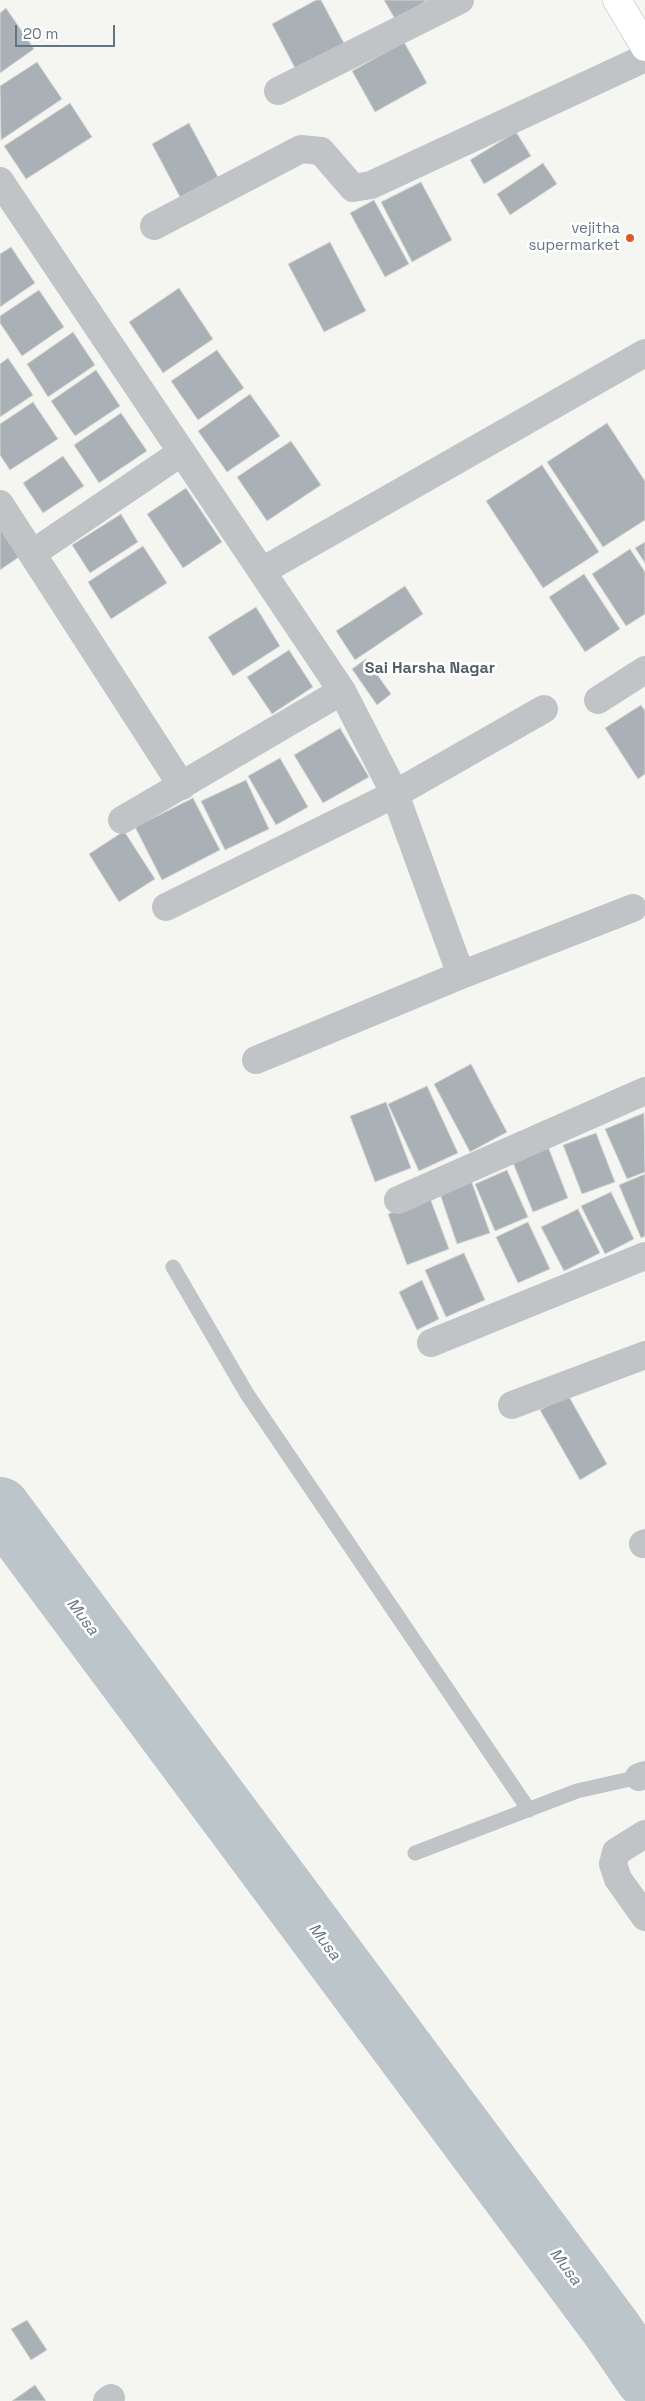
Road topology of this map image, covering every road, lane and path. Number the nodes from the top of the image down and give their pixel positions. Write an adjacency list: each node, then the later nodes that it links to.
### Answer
1 (460, 0): 5 (street)
2 (618, 0): 3 (street)
3 (645, 47)
4 (645, 58): 8 (street)
5 (278, 91)
6 (0, 181): 7 (street)
7 (9, 214): 10 (street)
8 (154, 226)
9 (645, 353): 13 (street)
10 (182, 452): 12 (street); 13 (street)
11 (0, 504): 12 (street)
12 (33, 553): 18 (street)
13 (262, 571): 15 (street)
14 (645, 670): 16 (street)
15 (342, 692): 18 (street); 19 (street)
16 (598, 700)
17 (544, 709): 19 (street)
18 (182, 786): 20 (street)
19 (395, 794): 21 (street); 23 (street)
20 (122, 820)
21 (166, 907)
22 (633, 908): 23 (street)
23 (461, 975): 24 (street)
24 (256, 1060)
25 (645, 1091): 26 (street)
26 (398, 1200)
27 (645, 1256): 29 (street)
28 (173, 1266): 33 (lane)
29 (432, 1343)
30 (645, 1355): 31 (street)
31 (512, 1405)
32 (642, 1776): 33 (lane)
33 (529, 1810): 35 (lane)
34 (645, 1834): 36 (street)
35 (415, 1853)
36 (645, 1917)

